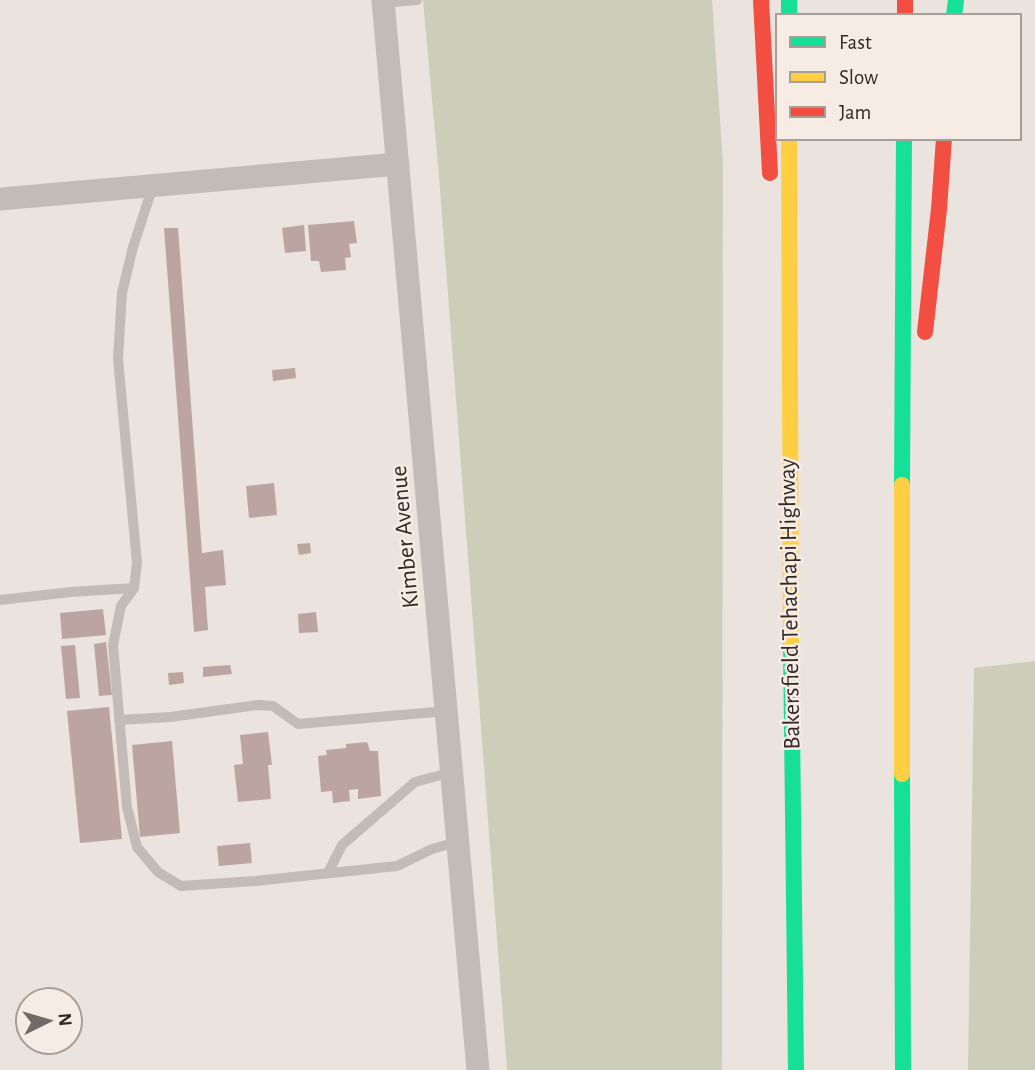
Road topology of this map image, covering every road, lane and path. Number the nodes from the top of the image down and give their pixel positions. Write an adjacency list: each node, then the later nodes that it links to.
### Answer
1 (417, 0): 3 (lane)
2 (761, 0): 8 (highway)
3 (383, 2): 7 (street, Kimber Avenue)
4 (789, 140): 14 (highway, Bakersfield Tehachapi Highway)
5 (905, 140): 15 (highway)
6 (944, 140): 12 (highway)
7 (398, 164): 9 (street); 18 (street, Kimber Avenue)
8 (771, 184)
9 (153, 186): 10 (street); 16 (lane)
10 (0, 199)
11 (774, 239): 14 (highway)
12 (923, 346)
13 (918, 401): 15 (highway)
14 (789, 524): 24 (highway, Bakersfield Tehachapi Highway)
15 (902, 539): 25 (highway)
16 (134, 587): 17 (lane); 19 (lane)
17 (0, 600)
18 (447, 710): 19 (lane); 20 (street, Kimber Avenue)
19 (119, 720): 22 (lane)
20 (452, 772): 21 (street, Kimber Avenue); 22 (lane)
21 (458, 842): 22 (lane); 23 (street, Kimber Avenue)
22 (328, 873)
23 (478, 1070)
24 (796, 1070)
25 (903, 1070)

